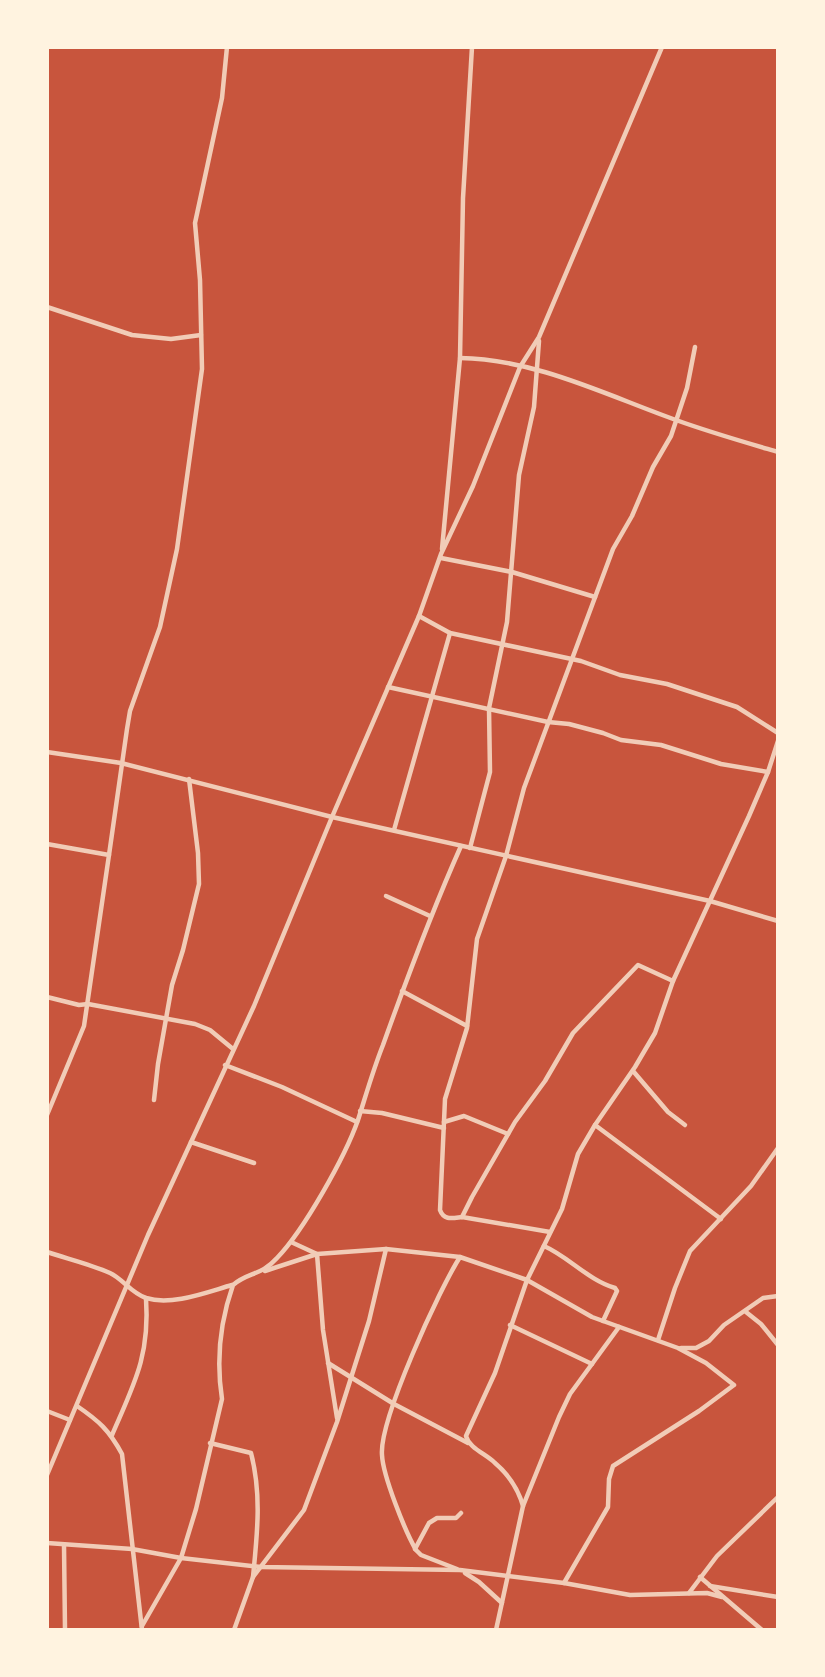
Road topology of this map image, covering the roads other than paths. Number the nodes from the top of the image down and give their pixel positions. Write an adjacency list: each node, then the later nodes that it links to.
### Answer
1 (228, 47): 5 (street)
2 (472, 47): 8 (street)
3 (662, 47): 6 (street)
4 (47, 307): 5 (street)
5 (201, 335): 27 (street)
6 (539, 337): 9 (street); 10 (street)
7 (695, 347): 11 (street)
8 (460, 358): 9 (street); 13 (street)
9 (520, 367): 10 (street); 13 (street)
10 (535, 369): 11 (street); 14 (street)
11 (677, 420): 12 (street); 15 (street)
12 (778, 452)
13 (441, 556): 14 (street); 16 (street)
14 (512, 572): 15 (street); 18 (street)
15 (595, 597): 19 (street)
16 (419, 616): 17 (street); 20 (street)
17 (450, 633): 18 (street); 21 (street)
18 (502, 644): 19 (street); 22 (street)
19 (570, 660): 23 (street); 24 (street)
20 (388, 687): 21 (street); 30 (street)
21 (430, 697): 22 (street); 31 (street)
22 (489, 708): 23 (street); 34 (street)
23 (548, 722): 28 (street); 36 (street)
24 (778, 733)
25 (778, 741): 28 (street)
26 (47, 752): 27 (street)
27 (121, 763): 29 (street); 35 (street)
28 (768, 772): 38 (street)
29 (189, 779): 30 (street); 45 (street)
30 (332, 817): 31 (street); 47 (street)
31 (394, 830): 33 (street)
32 (47, 844): 35 (street)
33 (461, 846): 34 (street); 39 (street)
34 (470, 848): 36 (street)
35 (109, 855): 44 (street)
36 (506, 856): 38 (street); 46 (street)
37 (386, 896): 39 (street)
38 (710, 901): 40 (street); 41 (street)
39 (430, 916): 42 (street)
40 (778, 921)
41 (673, 981): 49 (street); 57 (street)
42 (402, 992): 46 (street); 51 (street)
43 (47, 997): 44 (street)
44 (88, 1004): 45 (street); 52 (street)
45 (167, 1018): 47 (street); 50 (street)
46 (467, 1026): 54 (street)
47 (233, 1049): 48 (street)
48 (225, 1065): 53 (street); 58 (street)
49 (633, 1071): 55 (street); 56 (street)
50 (155, 1100)
51 (360, 1111): 53 (street); 54 (street)
52 (47, 1115)
53 (357, 1122): 64 (street)
54 (444, 1125): 57 (street); 61 (street)
55 (595, 1125): 62 (street); 63 (street)
56 (685, 1125)
57 (508, 1133): 61 (street)
58 (191, 1142): 60 (street); 73 (street)
59 (778, 1148): 62 (street)
60 (254, 1163)
61 (463, 1217): 63 (street)
62 (721, 1219): 80 (street)
63 (550, 1233): 65 (street)
64 (291, 1242): 68 (street); 70 (street)
65 (544, 1246): 71 (street); 77 (street)
66 (386, 1249): 68 (street); 69 (street); 85 (street)
67 (47, 1252): 73 (street)
68 (317, 1254): 70 (street); 83 (street)
69 (460, 1257): 71 (street); 86 (street)
70 (264, 1271): 72 (street)
71 (527, 1280): 77 (street); 78 (street)
72 (233, 1285): 75 (street); 92 (street)
73 (127, 1287): 75 (street); 87 (street)
74 (778, 1296): 76 (street)
75 (146, 1298): 91 (street)
76 (746, 1312): 81 (street); 82 (street)
77 (603, 1321): 79 (street)
78 (510, 1325): 84 (street); 93 (street)
79 (619, 1327): 80 (street); 84 (street)
80 (658, 1340): 82 (street)
81 (778, 1345)
82 (678, 1348): 109 (street)
83 (328, 1363): 85 (street); 90 (street)
84 (592, 1364): 96 (street)
85 (351, 1378): 86 (street); 90 (street)
86 (394, 1404): 93 (street); 101 (street)
87 (77, 1406): 89 (street); 91 (street)
88 (47, 1411): 89 (street)
89 (70, 1420): 94 (street)
90 (337, 1422): 104 (street)
91 (112, 1435): 100 (street)
92 (211, 1443): 102 (street); 103 (street)
93 (469, 1443): 96 (street)
94 (47, 1475)
95 (778, 1497): 108 (street)
96 (523, 1506): 106 (street)
97 (461, 1513): 101 (street)
98 (47, 1543): 99 (street)
99 (64, 1545): 100 (street); 116 (street)
100 (132, 1549): 102 (street); 115 (street)
101 (415, 1549): 105 (street)
102 (181, 1558): 103 (street); 115 (street)
103 (254, 1566): 104 (street); 107 (street)
104 (261, 1567): 105 (street); 107 (street)
105 (460, 1570): 106 (street); 114 (street)
106 (508, 1576): 109 (street); 114 (street)
107 (253, 1577): 117 (street)
108 (700, 1577): 110 (street); 111 (street)
109 (564, 1583): 111 (street)
110 (709, 1586): 112 (street); 113 (street)
111 (689, 1593): 112 (street)
112 (722, 1597): 119 (street)
113 (778, 1597)
114 (502, 1603): 118 (street)
115 (142, 1628)
116 (65, 1630)
117 (234, 1630)
118 (496, 1630)
119 (762, 1630)

